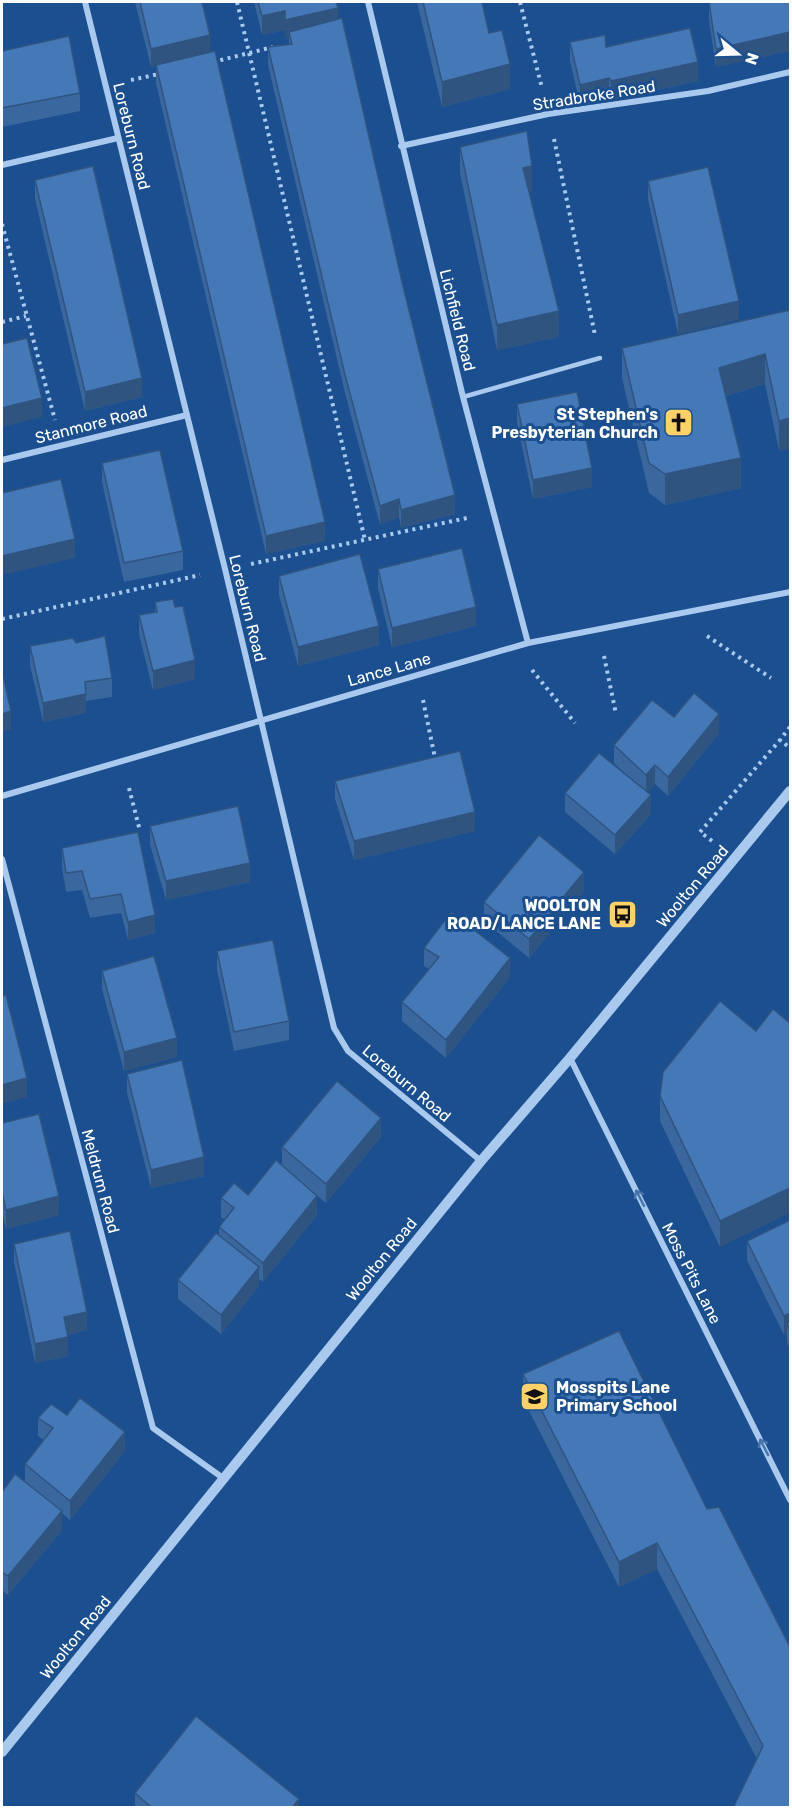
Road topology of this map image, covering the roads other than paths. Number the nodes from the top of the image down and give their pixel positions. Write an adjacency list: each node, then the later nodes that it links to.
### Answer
1 (85, 2): 4 (street, Loreburn Road)
2 (368, 2): 5 (street, Lichfield Road)
3 (790, 72): 5 (street, Stradbroke Road)
4 (118, 138): 6 (street); 9 (street, Loreburn Road)
5 (401, 146): 8 (street, Lichfield Road)
6 (2, 165)
7 (600, 358): 8 (lane)
8 (463, 397): 12 (street, Lichfield Road)
9 (187, 415): 10 (street, Stanmore Road); 13 (street, Loreburn Road)
10 (2, 460)
11 (790, 592): 12 (street, Lance Lane)
12 (528, 643): 13 (street, Lance Lane)
13 (261, 720): 15 (street, Lance Lane); 18 (street, Loreburn Road)
14 (790, 791): 17 (street, Woolton Road)
15 (2, 796)
16 (2, 859): 19 (street, Meldrum Road)
17 (570, 1058): 18 (street, Woolton Road); 20 (street, Moss Pits Lane, one-way to 17)
18 (481, 1161): 19 (street, Woolton Road)
19 (223, 1478): 21 (street, Woolton Road)
20 (790, 1500)
21 (2, 1752)

